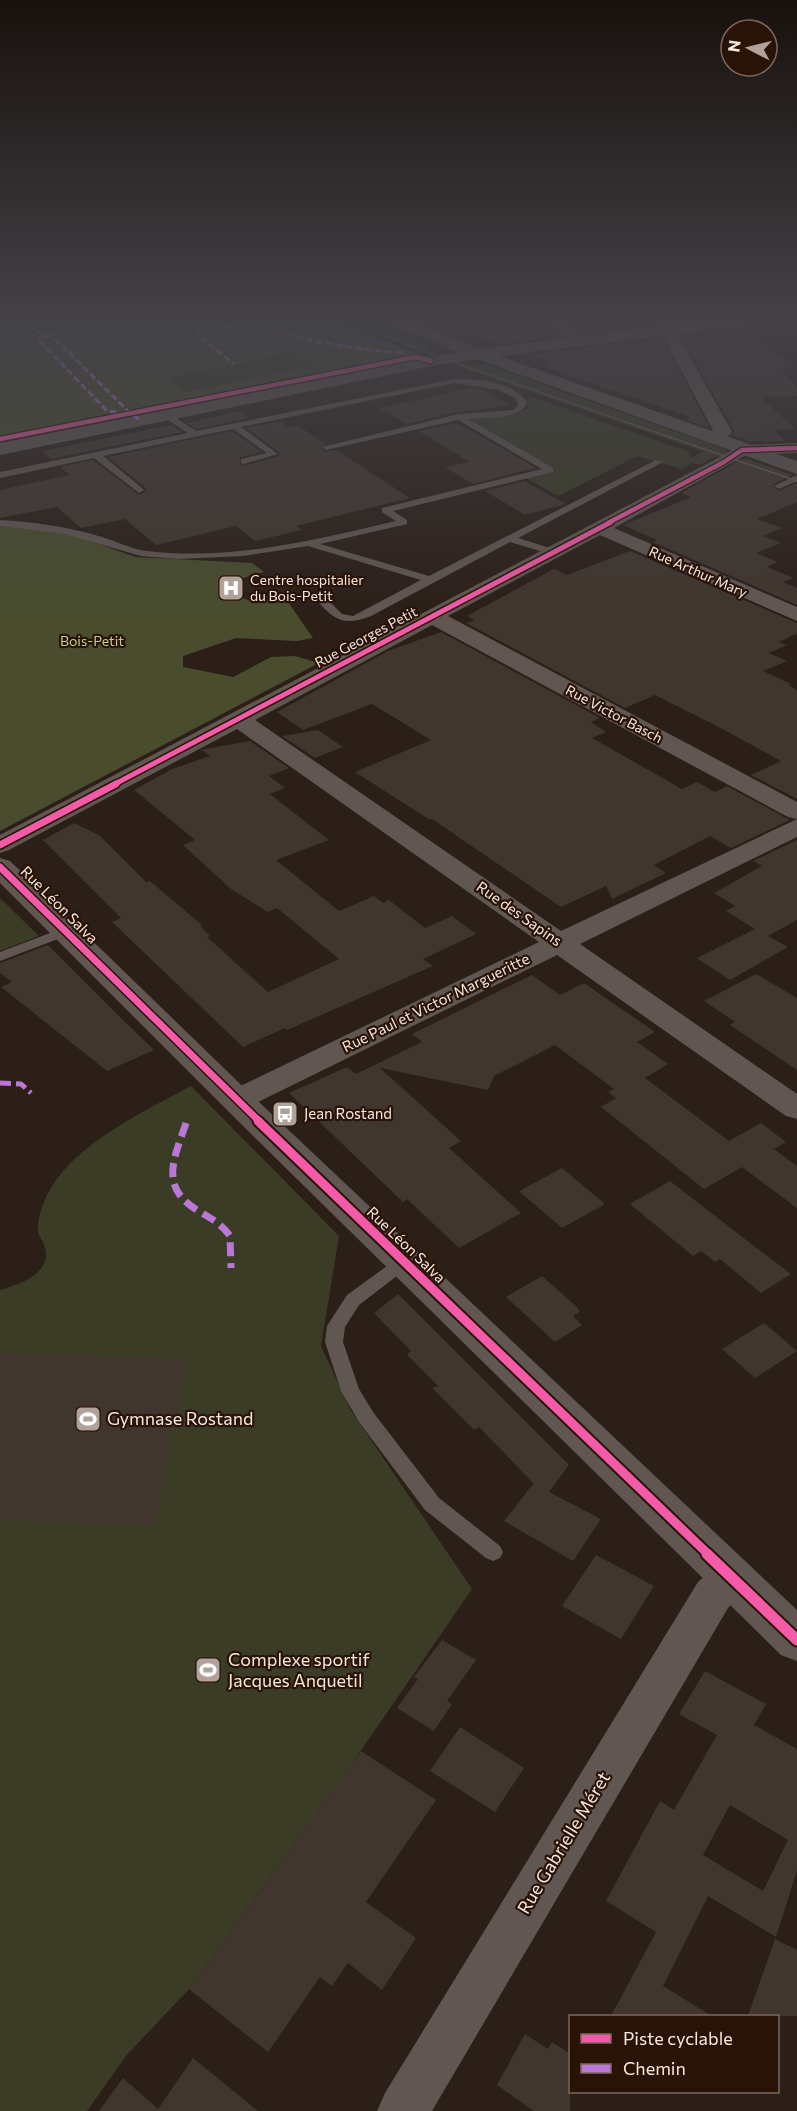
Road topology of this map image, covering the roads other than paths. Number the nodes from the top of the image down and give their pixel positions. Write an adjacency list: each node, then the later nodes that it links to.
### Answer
1 (160, 418): 12 (street)
2 (170, 418): 9 (lane)
3 (276, 418): 8 (lane)
4 (457, 418): 11 (lane)
5 (460, 418): 26 (lane)
6 (654, 418): 10 (street)
7 (715, 418): 10 (street)
8 (234, 426): 9 (lane); 16 (lane)
9 (195, 434): 14 (lane)
10 (711, 438): 15 (street)
11 (326, 447)
12 (0, 448)
13 (797, 448): 15 (street)
14 (96, 455): 19 (lane); 22 (lane)
15 (734, 456): 18 (street); 24 (street, Rue Georges Petit)
16 (244, 461)
17 (659, 462): 25 (lane)
18 (797, 468)
19 (0, 475)
20 (797, 478): 21 (lane)
21 (779, 486)
22 (139, 490)
23 (0, 523): 26 (lane)
24 (598, 528): 27 (street, Rue Georges Petit); 30 (street, Rue Arthur Mary)
25 (509, 538): 27 (lane); 28 (lane)
26 (307, 543): 28 (lane)
27 (553, 552): 31 (street, Rue Georges Petit)
28 (429, 579): 29 (lane)
29 (322, 600)
30 (797, 615)
31 (431, 616): 32 (street, Rue Georges Petit); 33 (street, Rue Victor Basch)
32 (240, 720): 35 (street, Rue Georges Petit); 38 (street, Rue des Sapins)
33 (797, 812)
34 (797, 827): 38 (street, Rue Paul et Victor Margueritte)
35 (0, 845)
36 (0, 867): 37 (street, Rue Léon Salva)
37 (66, 931): 39 (lane); 40 (street, Rue Léon Salva)
38 (559, 942): 40 (street, Rue Paul et Victor Margueritte); 41 (street, Rue des Sapins)
39 (0, 957)
40 (237, 1100): 42 (street, Rue Léon Salva)
41 (797, 1108)
42 (404, 1262): 43 (lane); 44 (street, Rue Léon Salva)
43 (493, 1552)
44 (731, 1578): 45 (street, Rue Léon Salva); 46 (street, Rue Gabrielle Méret)
45 (797, 1640)
46 (403, 2111)

